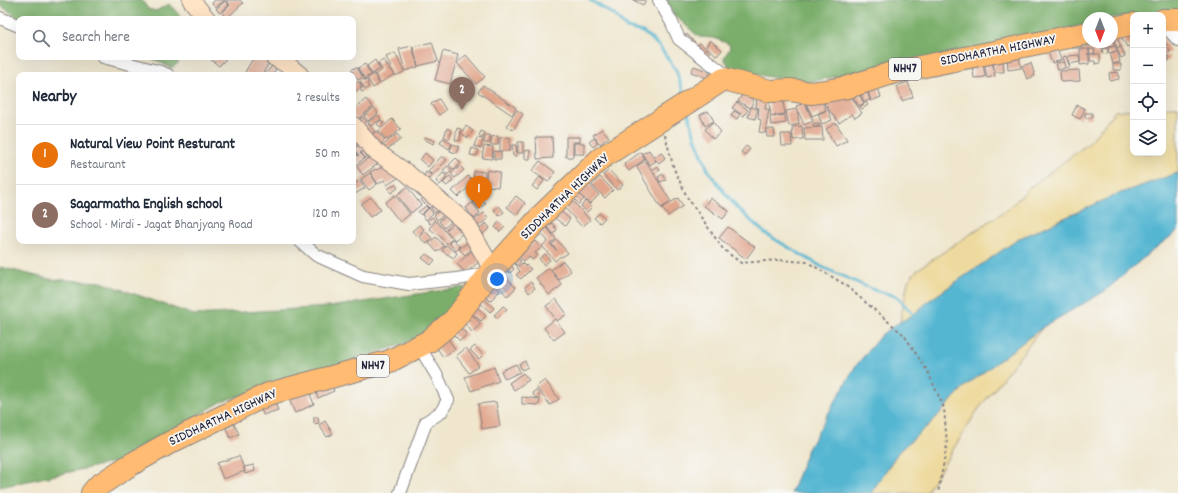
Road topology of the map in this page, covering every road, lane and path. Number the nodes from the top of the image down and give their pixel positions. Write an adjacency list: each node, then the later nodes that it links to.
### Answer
1 (191, 0): 3 (street)
2 (659, 0): 17 (street)
3 (205, 16)
4 (0, 18): 7 (street)
5 (1166, 20): 6 (highway)
6 (1178, 20)
7 (16, 25)
8 (1130, 25): 9 (highway)
9 (1118, 27)
10 (1166, 27): 12 (street)
11 (1082, 34): 17 (highway, SIDDHARTHA HIGHWAY / NH47)
12 (1178, 40)
13 (115, 60): 15 (street)
14 (279, 60): 16 (street)
15 (161, 72)
16 (296, 72)
17 (729, 80): 21 (highway, SIDDHARTHA HIGHWAY / NH47)
18 (356, 129): 21 (street)
19 (664, 134): 25 (path)
20 (303, 244): 21 (street)
21 (491, 272): 22 (highway, SIDDHARTHA HIGHWAY / NH47)
22 (419, 346): 23 (highway, SIDDHARTHA HIGHWAY / NH47); 24 (street)
23 (92, 493)
24 (400, 493)
25 (938, 493)

